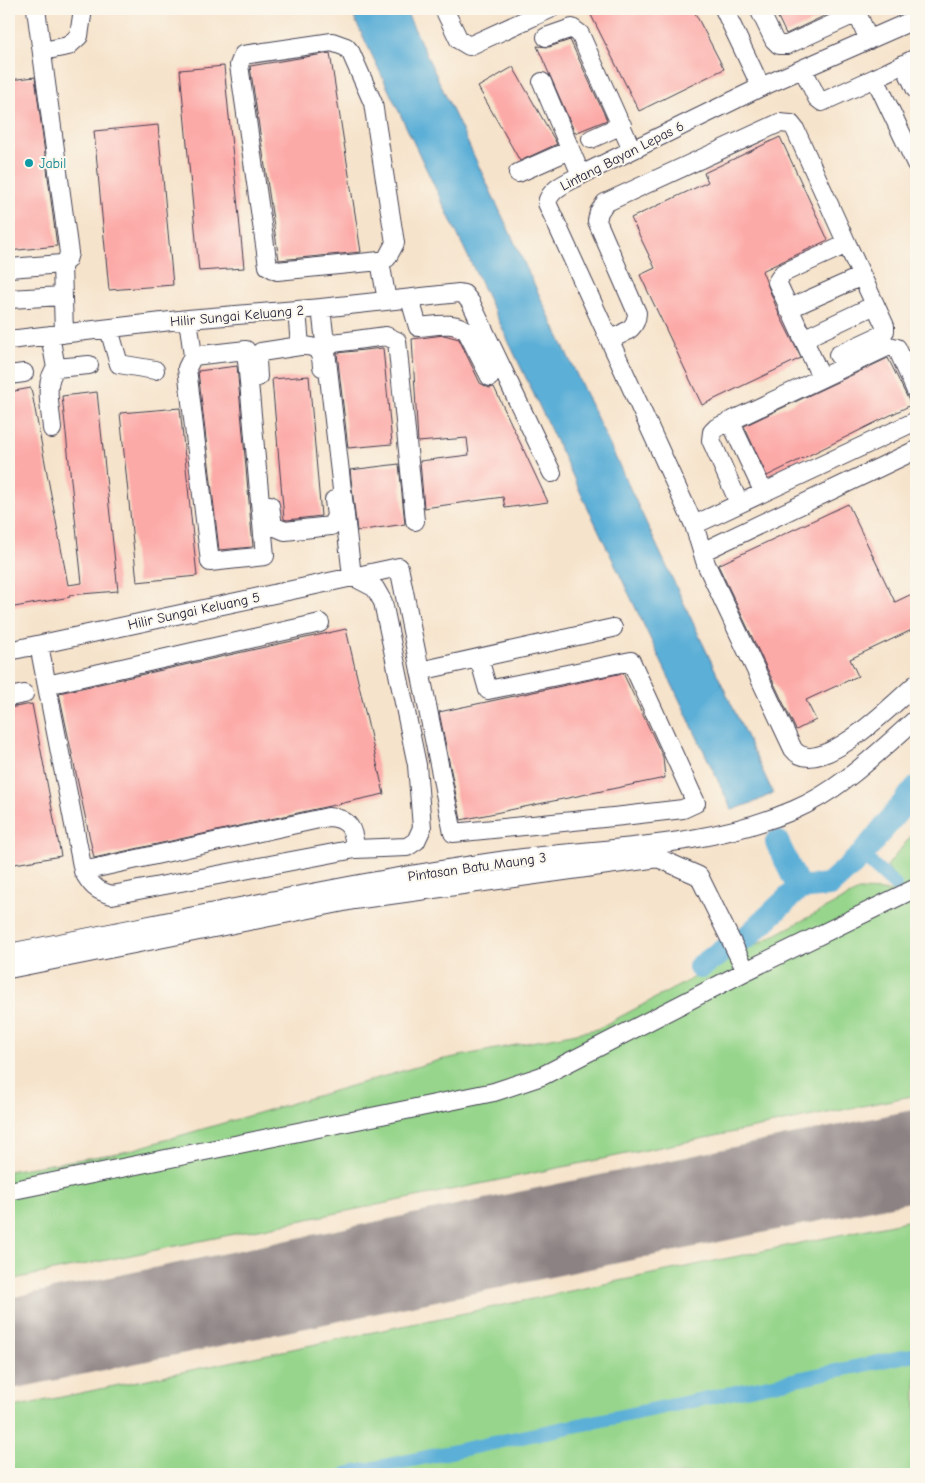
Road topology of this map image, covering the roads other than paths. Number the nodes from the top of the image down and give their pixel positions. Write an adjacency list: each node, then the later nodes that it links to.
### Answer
1 (36, 9): 11 (street)
2 (83, 9): 11 (street)
3 (444, 9): 4 (street)
4 (550, 9)
5 (724, 9): 16 (street)
6 (759, 9): 7 (street)
7 (860, 11): 10 (street)
8 (916, 19): 10 (street, Lintang Bayan Lepas 6)
9 (546, 37): 18 (street)
10 (869, 40): 13 (street, Lintang Bayan Lepas 6)
11 (43, 51): 27 (street)
12 (910, 61): 14 (street); 17 (street)
13 (803, 69): 14 (street); 16 (street, Lintang Bayan Lepas 6)
14 (875, 78): 22 (street)
15 (542, 82): 20 (street)
16 (761, 88): 21 (street, Lintang Bayan Lepas 6)
17 (916, 90)
18 (622, 125): 19 (street); 21 (street)
19 (592, 139)
20 (570, 150): 23 (street); 24 (street)
21 (632, 150): 24 (street, Lintang Bayan Lepas 6)
22 (916, 164)
23 (518, 173)
24 (581, 175): 42 (street, Lintang Bayan Lepas 6)
25 (847, 244): 29 (street); 36 (street); 42 (street)
26 (380, 261): 26 (street); 33 (street)
27 (62, 264): 28 (street); 30 (street)
28 (9, 268)
29 (862, 276): 34 (street); 36 (street)
30 (62, 296): 31 (street); 41 (street)
31 (9, 299)
32 (410, 299): 33 (street, Hilir Sungai Keluang 2); 39 (street); 60 (street, Hilir Sungai Keluang 2)
33 (386, 301): 35 (street, Hilir Sungai Keluang 2)
34 (875, 305): 43 (street); 47 (street)
35 (321, 308): 37 (street, Hilir Sungai Keluang 2); 45 (street)
36 (788, 308): 43 (street)
37 (297, 310): 38 (street, Hilir Sungai Keluang 2); 46 (street)
38 (188, 319): 40 (street, Hilir Sungai Keluang 2); 48 (street)
39 (418, 327): 52 (street); 55 (street)
40 (109, 329): 41 (street, Hilir Sungai Keluang 2); 51 (street)
41 (57, 335): 44 (street, Hilir Sungai Keluang 2); 50 (street)
42 (611, 339): 64 (street, Lintang Bayan Lepas 6)
43 (803, 339): 53 (street)
44 (9, 340)
45 (326, 344): 63 (street); 66 (street)
46 (300, 346): 46 (street)
47 (838, 355)
48 (193, 356): 48 (street)
49 (89, 365): 50 (street)
50 (56, 368): 58 (street)
51 (155, 370)
52 (490, 377)
53 (821, 377): 54 (street); 56 (street)
54 (916, 390)
55 (413, 412)
56 (730, 421): 61 (street); 62 (street)
57 (916, 421): 61 (street)
58 (52, 429)
59 (916, 450): 65 (street)
60 (552, 473)
61 (763, 491): 62 (street)
62 (739, 503): 64 (street)
63 (415, 522)
64 (694, 525): 65 (street, Lintang Bayan Lepas 6)
65 (702, 552): 73 (street, Lintang Bayan Lepas 6)
66 (352, 576): 69 (street, Hilir Sungai Keluang 5); 72 (street, Hilir Sungai Keluang 5); 76 (street)
67 (320, 623): 74 (street)
68 (613, 628): 71 (street)
69 (39, 644): 70 (street, Hilir Sungai Keluang 5); 74 (street)
70 (9, 651)
71 (479, 658): 72 (street); 72 (street)
72 (420, 671)
73 (916, 684)
74 (47, 685): 77 (street)
75 (916, 719): 79 (street, Pintasan Batu Maung 3)
76 (355, 849): 77 (street); 77 (street)
77 (83, 871)
78 (916, 888): 81 (street)
79 (9, 954)
80 (9, 969): 81 (street)
81 (746, 971): 82 (street)
82 (9, 1191)

